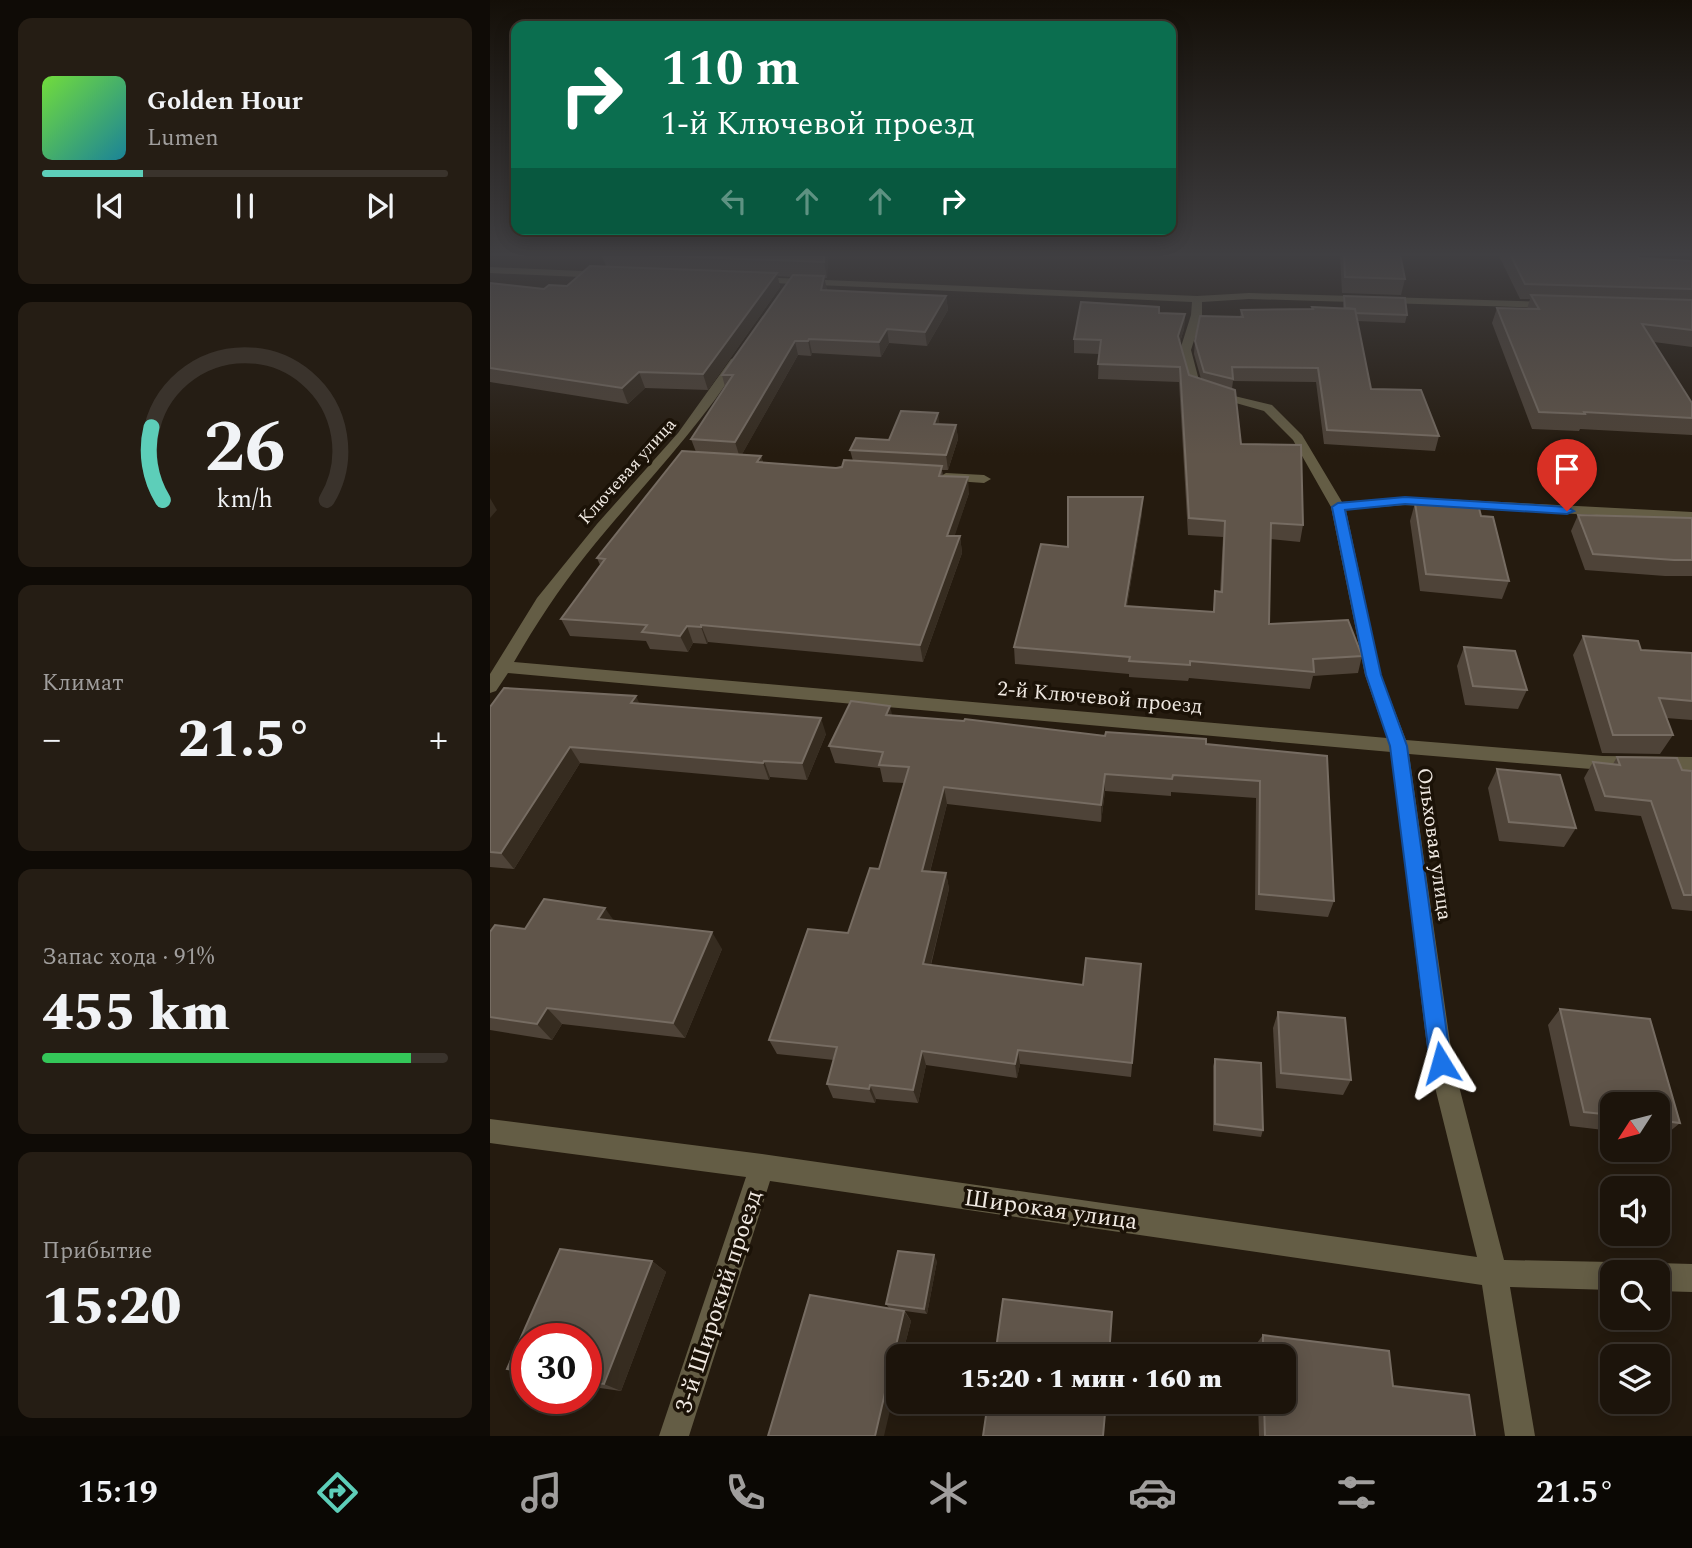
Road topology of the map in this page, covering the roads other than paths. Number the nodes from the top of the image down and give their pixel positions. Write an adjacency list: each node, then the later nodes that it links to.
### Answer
1 (1195, 321): 5 (street, Ольховая улица)
2 (744, 349): 7 (street, Ключевая улица)
3 (930, 476): 4 (street)
4 (984, 479)
5 (1338, 507): 6 (street); 9 (street, Ольховая улица)
6 (1692, 516)
7 (505, 667): 8 (street, Ключевая улица); 9 (street, 2-й Ключевой проезд)
8 (490, 687)
9 (1399, 746): 10 (street, 2-й Ключевой проезд); 13 (street, Ольховая улица)
10 (1692, 764)
11 (490, 1131): 12 (street, Широкая улица)
12 (762, 1167): 13 (street, Широкая улица); 17 (street, 3-й Широкий проезд)
13 (1494, 1273): 14 (street, Широкая улица); 18 (street, Ольховая улица)
14 (1600, 1276)
15 (1670, 1277): 16 (street)
16 (1692, 1278)
17 (674, 1436)
18 (1520, 1436)

